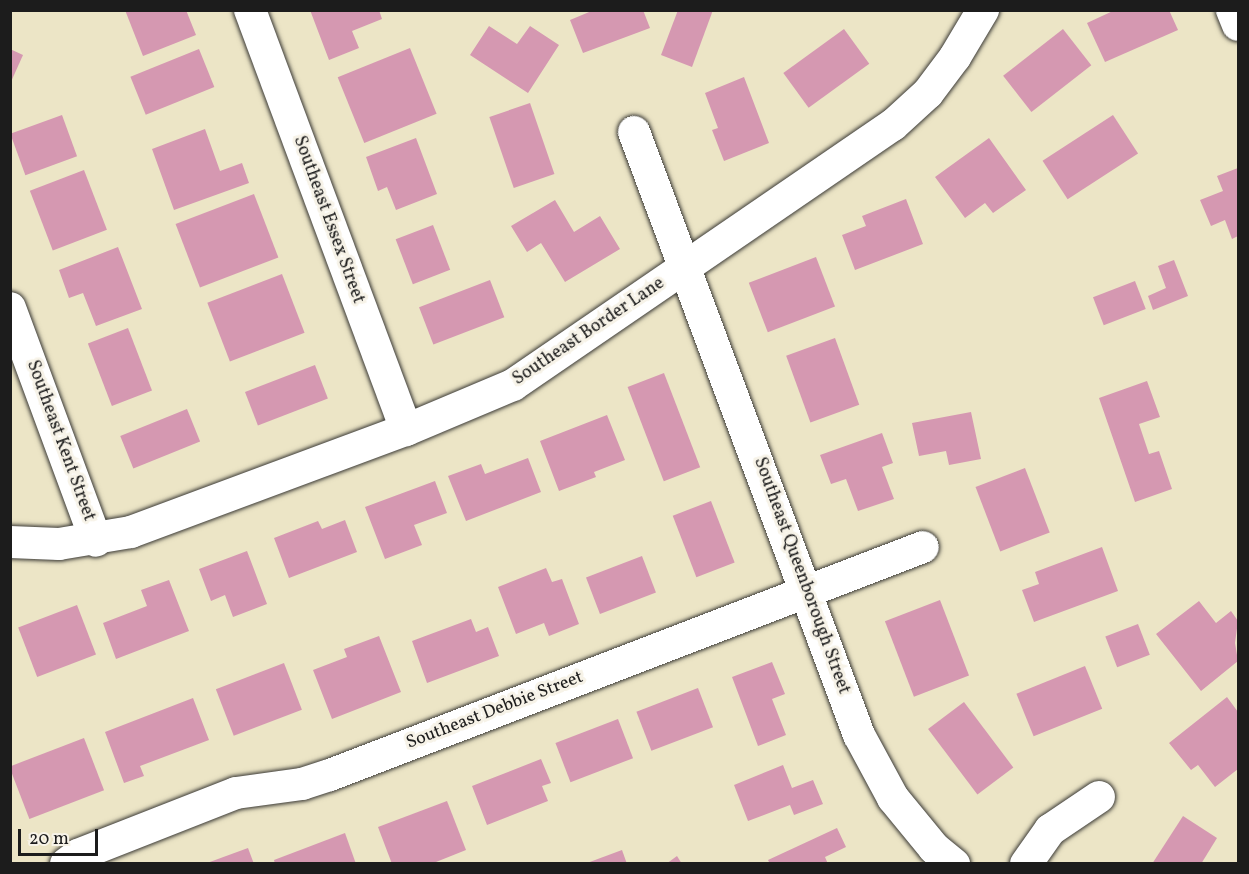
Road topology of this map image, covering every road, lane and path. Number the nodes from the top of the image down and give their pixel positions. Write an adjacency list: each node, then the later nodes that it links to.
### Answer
1 (250, 10): 8 (street, Southeast Essex Street)
2 (983, 10): 6 (street, Southeast Border Lane)
3 (1232, 10): 4 (street)
4 (1239, 25)
5 (634, 132): 6 (street, Southeast Queenborough Street)
6 (686, 265): 8 (street, Southeast Border Lane); 12 (street, Southeast Queenborough Street)
7 (10, 308): 9 (street, Southeast Kent Street)
8 (406, 430): 9 (street, Southeast Border Lane)
9 (96, 540): 10 (street, Southeast Border Lane)
10 (10, 542)
11 (923, 547): 12 (street, Southeast Debbie Street)
12 (808, 590): 14 (street, Southeast Debbie Street); 15 (street, Southeast Queenborough Street)
13 (1099, 797): 16 (street)
14 (66, 864)
15 (954, 864)
16 (1026, 864)

